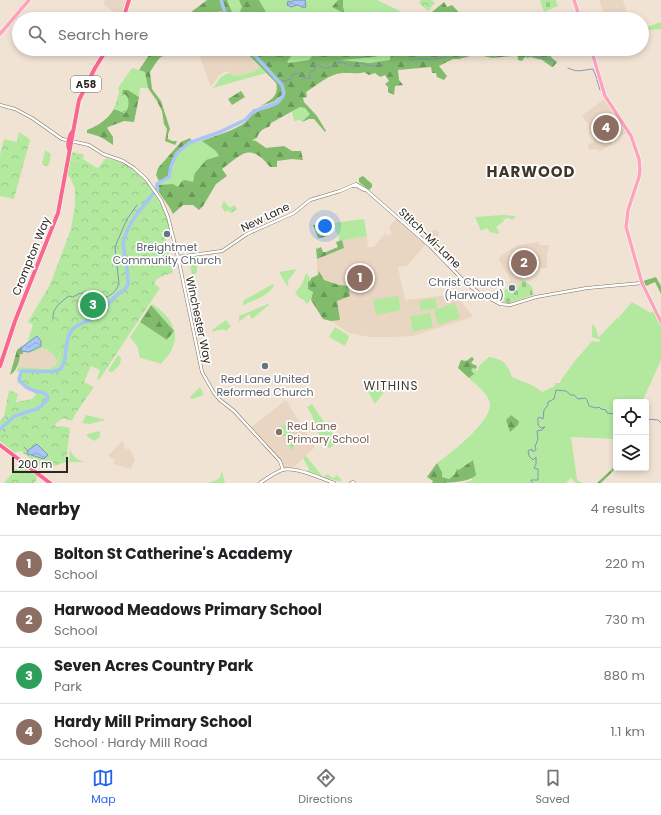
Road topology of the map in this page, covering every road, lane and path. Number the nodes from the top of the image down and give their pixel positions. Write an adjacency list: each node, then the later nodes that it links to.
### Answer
1 (30, 0): 4 (main road)
2 (129, 0): 5 (highway)
3 (574, 0): 6 (main road)
4 (19, 12)
5 (125, 12)
6 (578, 12)
7 (12, 20): 8 (main road)
8 (0, 34)
9 (103, 56): 12 (highway, Crompton Way / A58)
10 (593, 56): 15 (main road)
11 (0, 105): 12 (street, Winchester Way)
12 (70, 141): 14 (street, Winchester Way); 17 (highway, Crompton Way / A58)
13 (352, 186): 14 (street, New Lane); 15 (street, Stitch-Mi-Lane)
14 (178, 257): 19 (street, Winchester Way)
15 (642, 283): 16 (main road)
16 (661, 322)
17 (0, 366)
18 (0, 445): 20 (highway)
19 (283, 470): 21 (street); 22 (street)
20 (50, 483)
21 (260, 483)
22 (334, 483)

